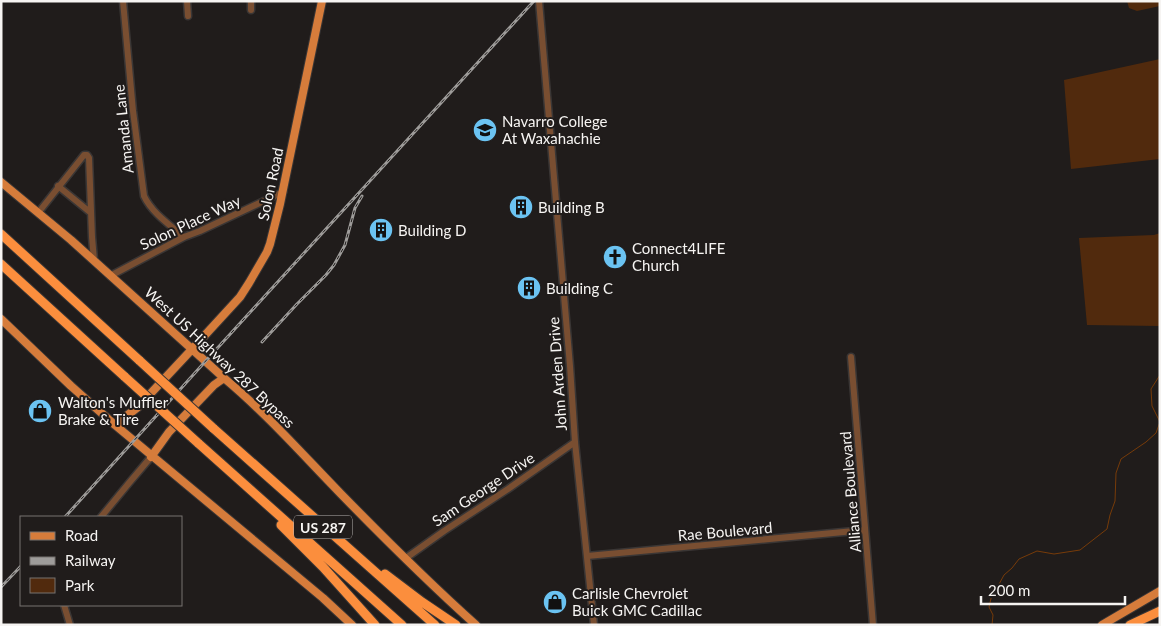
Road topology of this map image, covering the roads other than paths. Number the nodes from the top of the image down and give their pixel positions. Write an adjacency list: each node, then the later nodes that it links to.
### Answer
1 (123, 1): 14 (street, Amanda Lane)
2 (187, 1): 7 (street)
3 (251, 1): 6 (street)
4 (322, 1): 10 (main road, Solon Road)
5 (539, 1): 25 (street, John Arden Drive)
6 (251, 10)
7 (188, 16)
8 (1, 182): 12 (main road, West US Highway 287 Bypass)
9 (58, 186): 11 (street); 11 (street); 12 (street)
10 (283, 192): 14 (street, Solon Place Way); 21 (main road, Solon Road)
11 (91, 212): 15 (street)
12 (38, 213): 15 (main road, West US Highway 287 Bypass)
13 (1, 234): 29 (highway, US 287, bridge)
14 (184, 237): 17 (street, Solon Place Way)
15 (94, 260): 17 (main road, West US Highway 287 Bypass)
16 (1, 264): 27 (highway, US 287, bridge)
17 (110, 276): 21 (main road, West US Highway 287 Bypass)
18 (1, 320): 20 (main road)
19 (1, 327): 20 (street)
20 (12, 329): 24 (main road)
21 (192, 349): 23 (main road, West US Highway 287 Bypass); 24 (main road, Solon Road)
22 (851, 357): 30 (street, Alliance Boulevard)
23 (224, 378): 26 (main road); 32 (main road, West US Highway 287 Bypass)
24 (115, 425): 26 (main road)
25 (575, 442): 31 (street, John Arden Drive); 32 (street, Sam George Drive)
26 (151, 457): 28 (street); 37 (main road)
27 (267, 504): 38 (highway); 39 (highway, US 287)
28 (102, 516)
29 (320, 524): 40 (highway, US 287); 41 (highway)
30 (865, 530): 31 (street, Rae Boulevard); 44 (street, Alliance Boulevard)
31 (587, 556): 43 (street, John Arden Drive)
32 (406, 558): 42 (main road, West US Highway 287 Bypass)
33 (1160, 591): 45 (main road)
34 (64, 606): 36 (street)
35 (1160, 611): 46 (highway); 47 (highway)
36 (70, 625)
37 (352, 625)
38 (375, 625)
39 (402, 625)
40 (435, 625)
41 (456, 625)
42 (476, 625)
43 (594, 625)
44 (872, 625)
45 (1102, 625)
46 (1130, 625)
47 (1136, 625)

